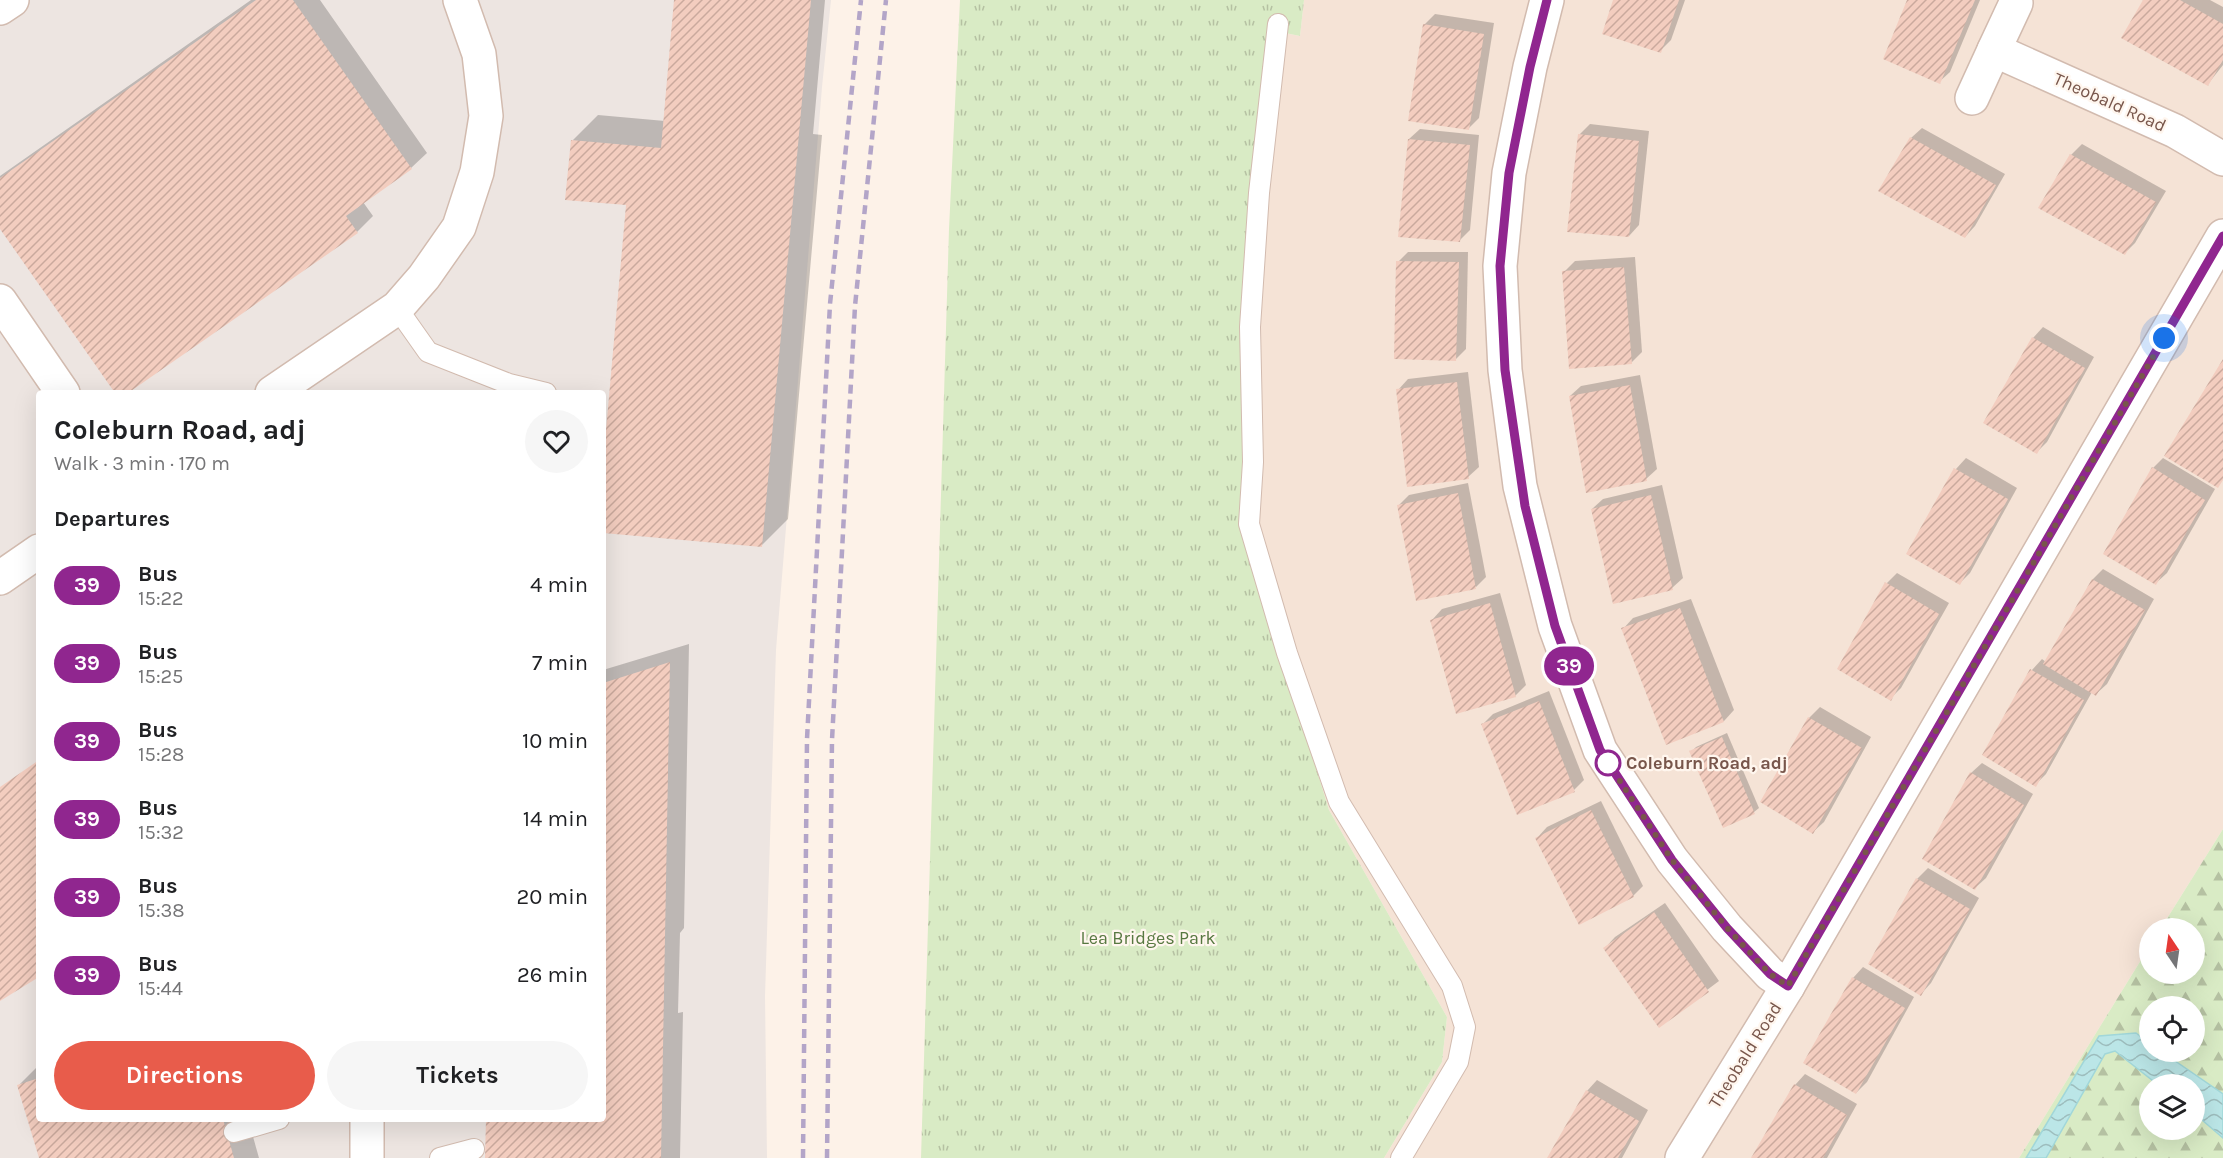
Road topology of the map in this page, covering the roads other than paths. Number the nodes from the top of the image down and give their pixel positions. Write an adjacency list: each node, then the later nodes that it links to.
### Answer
1 (12, 0): 5 (street)
2 (460, 0): 12 (street)
3 (1547, 0): 18 (street)
4 (2016, 3): 7 (street)
5 (0, 8)
6 (1278, 24): 25 (lane)
7 (1994, 50): 8 (street); 9 (street, Theobald Road)
8 (1972, 98)
9 (2223, 159)
10 (2223, 236): 18 (street, Theobald Road)
11 (0, 301): 13 (street)
12 (397, 308): 14 (street); 15 (lane)
13 (61, 390)
14 (276, 390)
15 (533, 390)
16 (36, 553): 17 (street)
17 (0, 578)
18 (1788, 986): 26 (street, Theobald Road)
19 (269, 1122): 21 (lane)
20 (367, 1122): 23 (street)
21 (234, 1132)
22 (474, 1149): 24 (lane)
23 (367, 1158)
24 (440, 1158)
25 (1401, 1158)
26 (1682, 1158)

